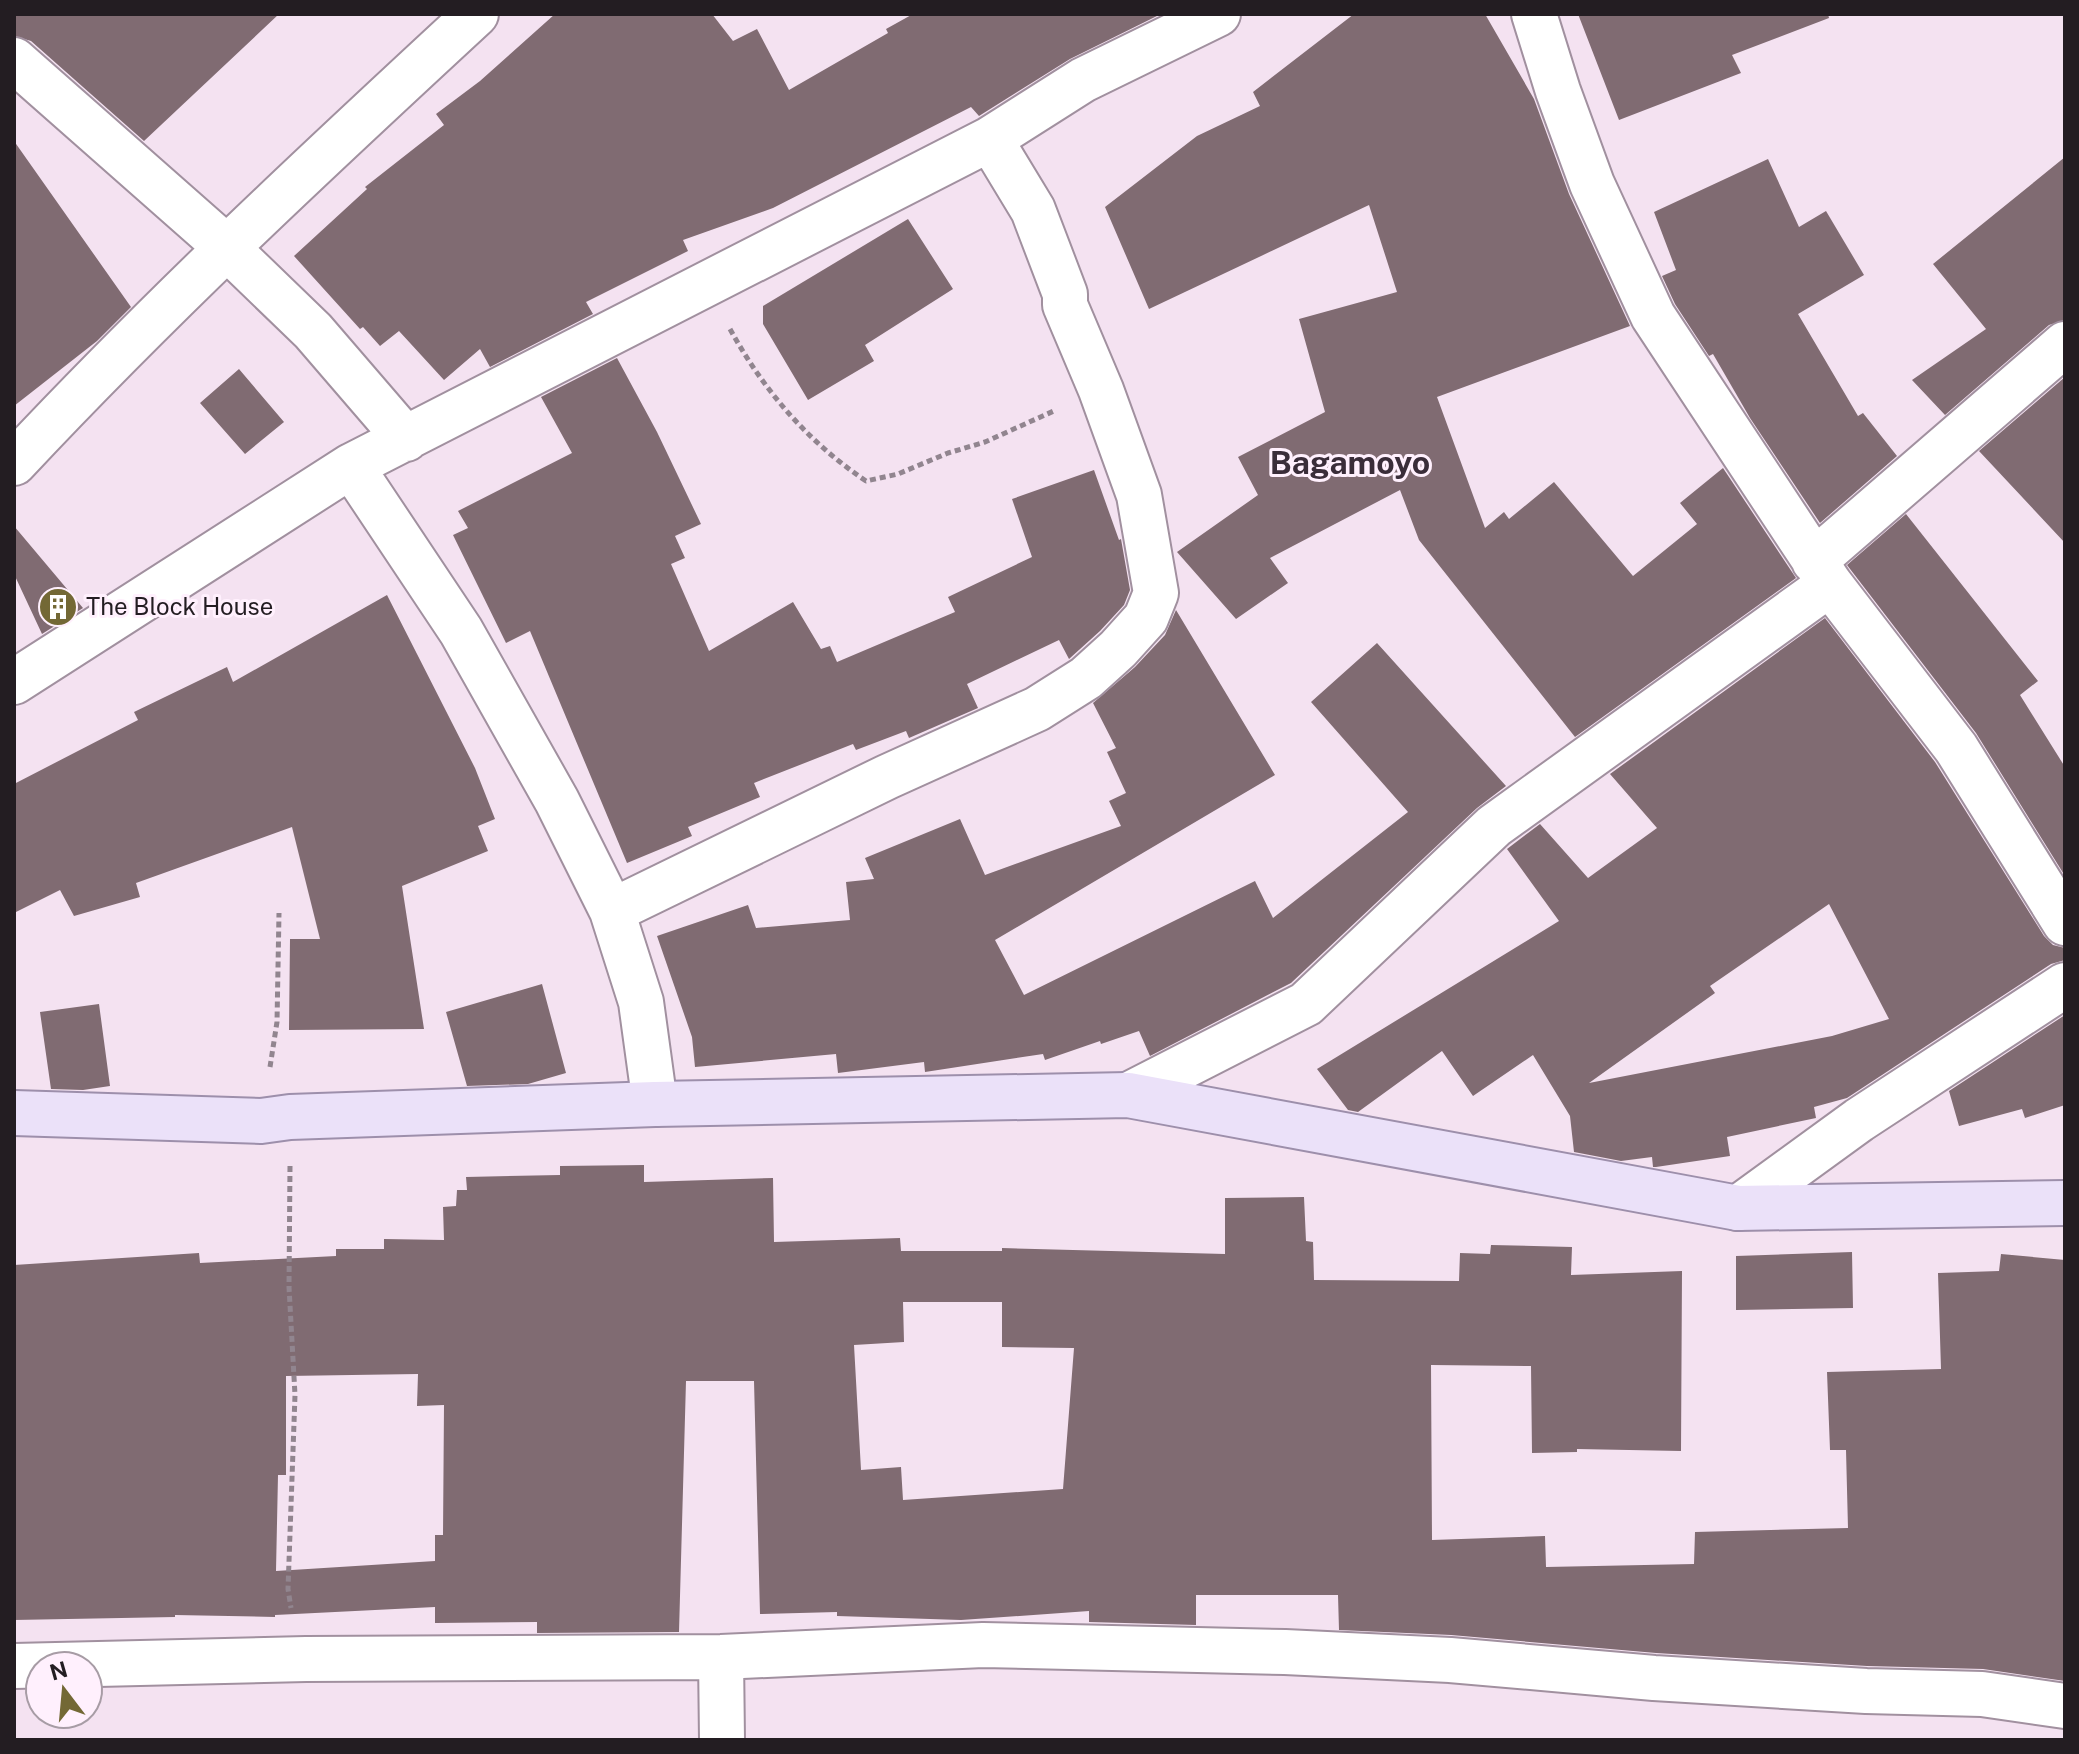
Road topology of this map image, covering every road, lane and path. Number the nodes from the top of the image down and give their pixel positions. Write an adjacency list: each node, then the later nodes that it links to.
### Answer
1 (476, 14): 6 (street)
2 (1218, 14): 5 (street)
3 (1534, 14): 13 (street)
4 (14, 60): 6 (street)
5 (990, 139): 7 (street); 9 (street)
6 (226, 247): 10 (street); 11 (street)
7 (705, 284): 9 (path); 10 (street)
8 (2065, 344): 13 (street)
9 (1101, 390): 15 (street)
10 (406, 439): 12 (street)
11 (14, 463)
12 (351, 466): 14 (street); 15 (street)
13 (1822, 573): 17 (street); 19 (street)
14 (14, 682)
15 (612, 911): 20 (street)
16 (279, 913): 22 (path)
17 (2065, 923)
18 (2065, 985): 24 (street)
19 (1128, 1095): 20 (main road); 24 (main road)
20 (655, 1104): 22 (main road)
21 (14, 1113): 22 (main road)
22 (276, 1119): 26 (path)
23 (2065, 1203): 24 (main road)
24 (1738, 1208)
25 (721, 1657): 26 (street); 28 (street); 29 (street)
26 (306, 1659): 27 (street)
27 (14, 1666)
28 (2065, 1706)
29 (722, 1740)

